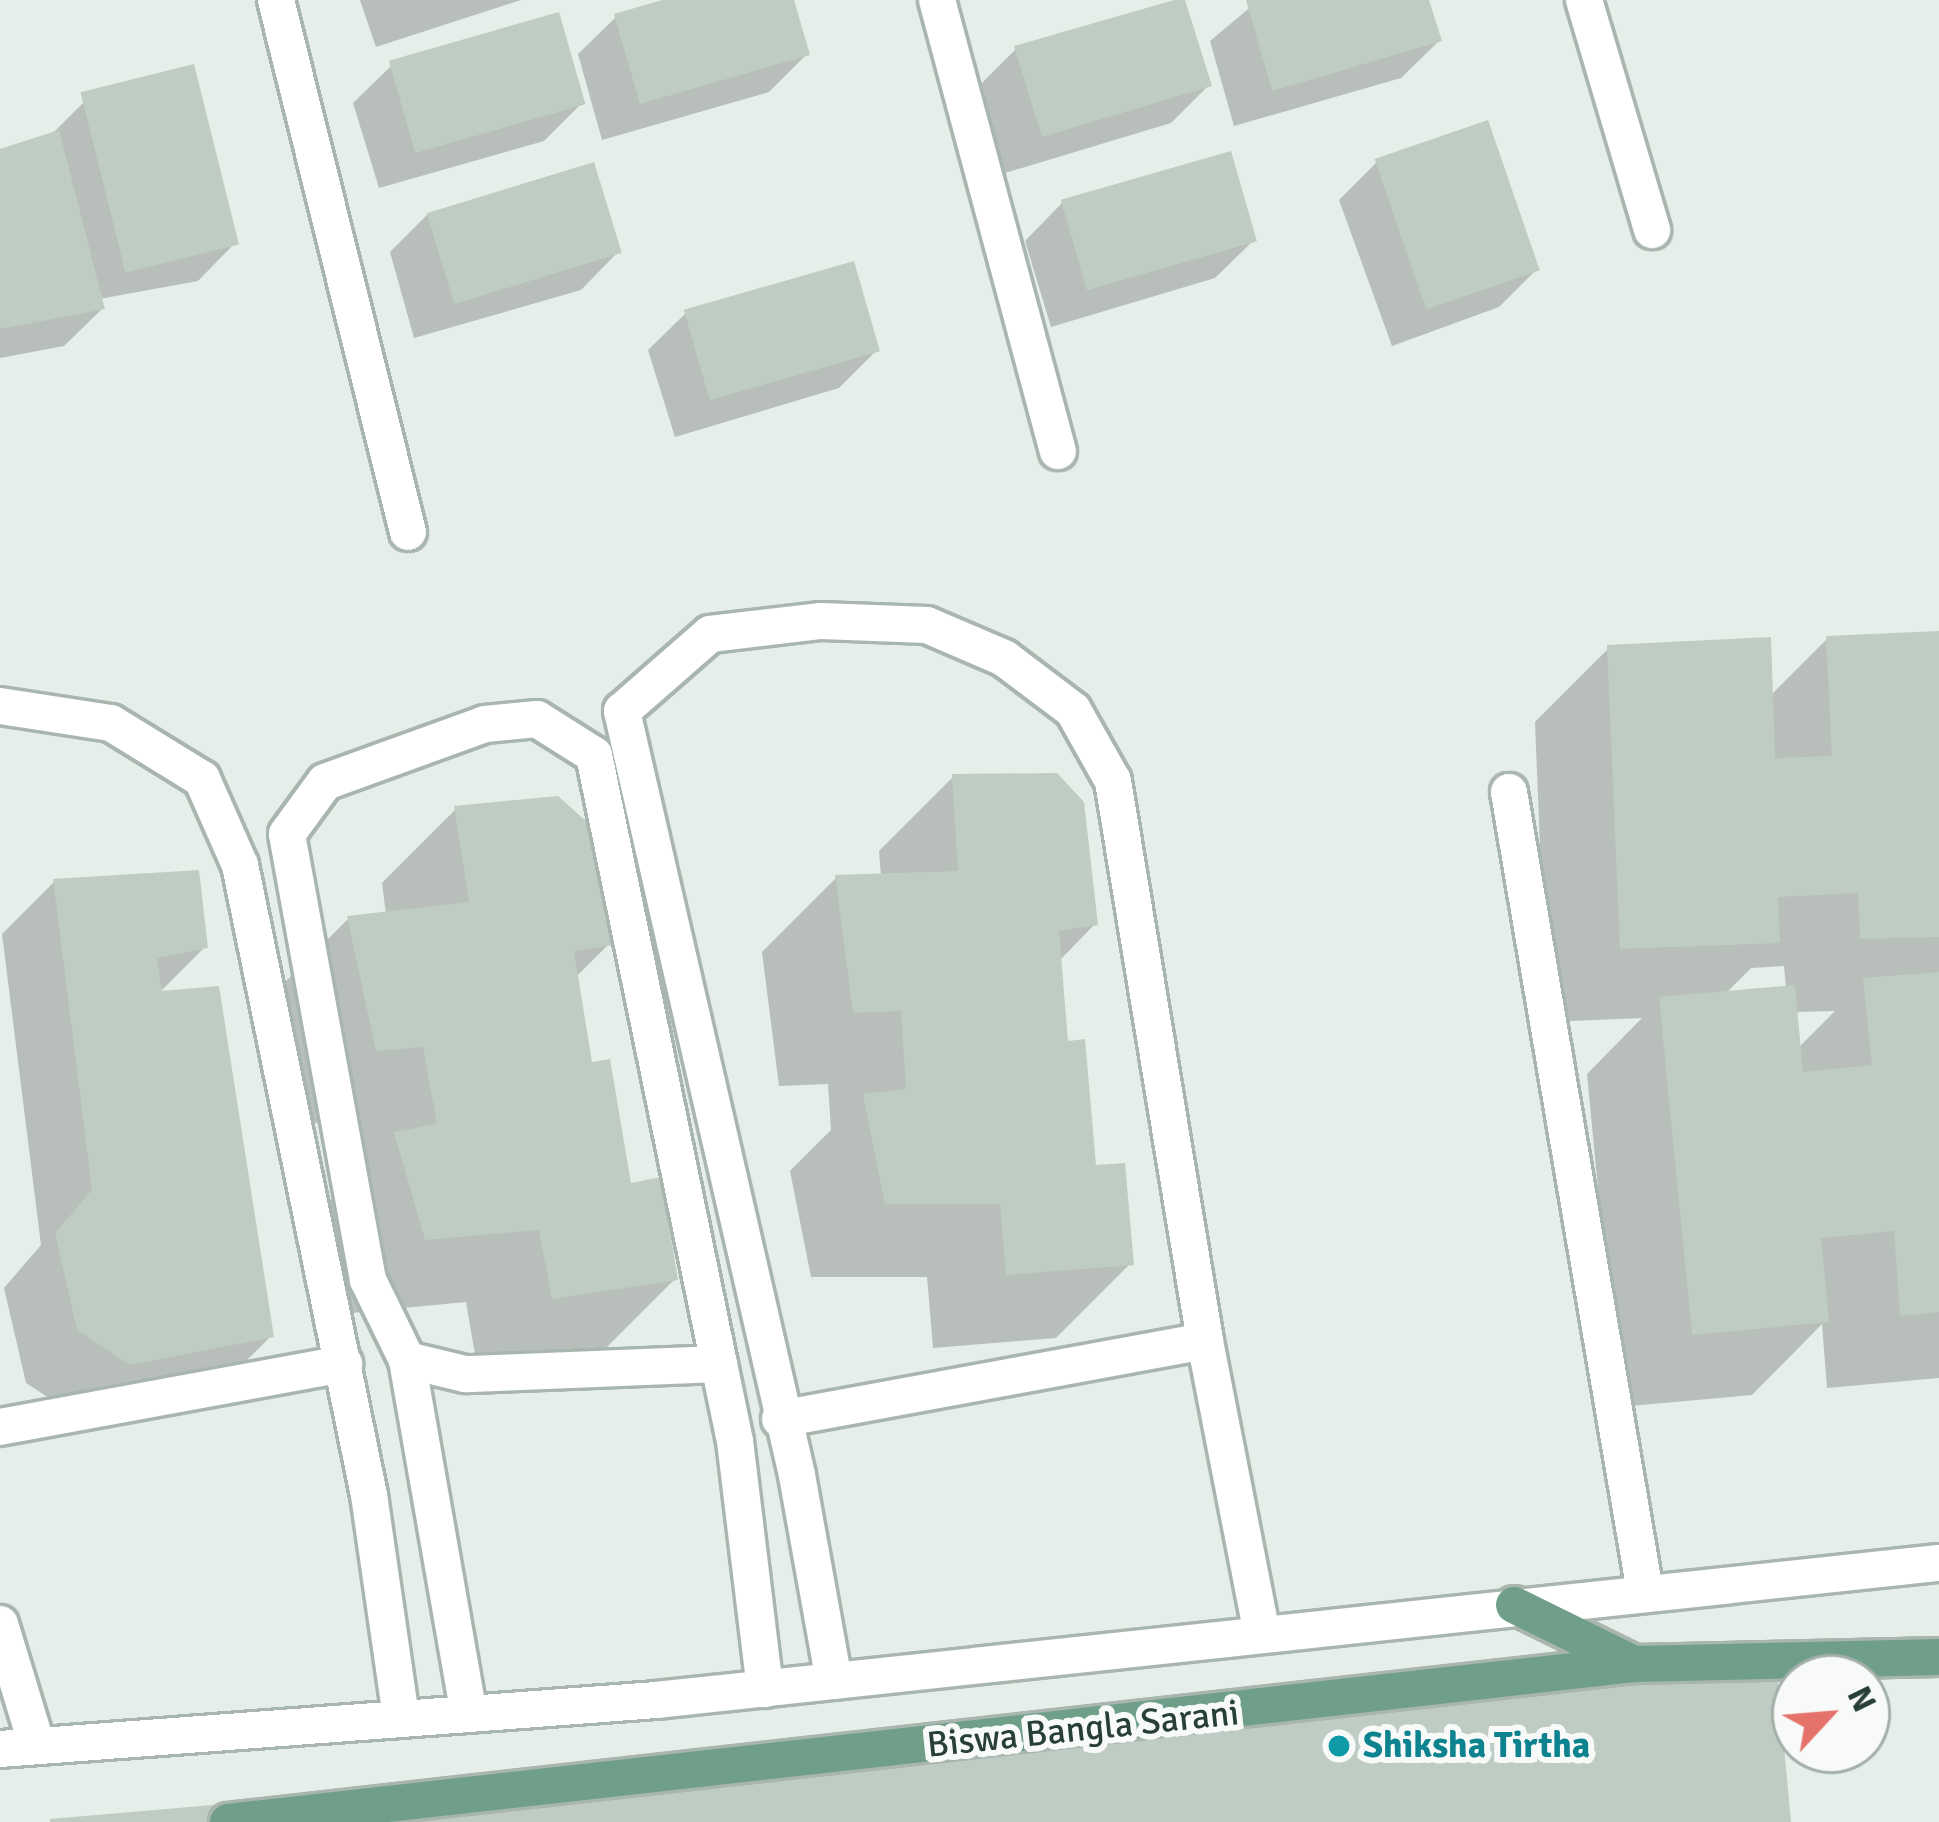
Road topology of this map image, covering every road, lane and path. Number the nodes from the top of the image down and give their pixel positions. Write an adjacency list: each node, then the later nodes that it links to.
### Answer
1 (277, 0): 6 (street)
2 (937, 0): 5 (street)
3 (1584, 0): 4 (street)
4 (1652, 230)
5 (1058, 451)
6 (408, 532)
7 (0, 706): 11 (street)
8 (1509, 792): 16 (street)
9 (1205, 1341): 13 (street); 13 (street); 19 (street)
10 (407, 1360): 12 (street); 12 (street); 24 (street)
11 (344, 1364): 14 (street); 25 (street)
12 (719, 1364): 23 (street)
13 (780, 1419): 22 (street)
14 (0, 1427)
15 (1939, 1563): 16 (street)
16 (1645, 1592): 17 (street)
17 (1514, 1605): 19 (street); 21 (main road)
18 (0, 1624): 26 (street)
19 (1262, 1634): 22 (street)
20 (1939, 1657): 21 (main road, Biswa Bangla Sarani)
21 (1635, 1664): 27 (main road, Biswa Bangla Sarani)
22 (834, 1681): 23 (street)
23 (765, 1689): 24 (street)
24 (469, 1714): 25 (street)
25 (400, 1718): 26 (street)
26 (18, 1747)
27 (227, 1822)

